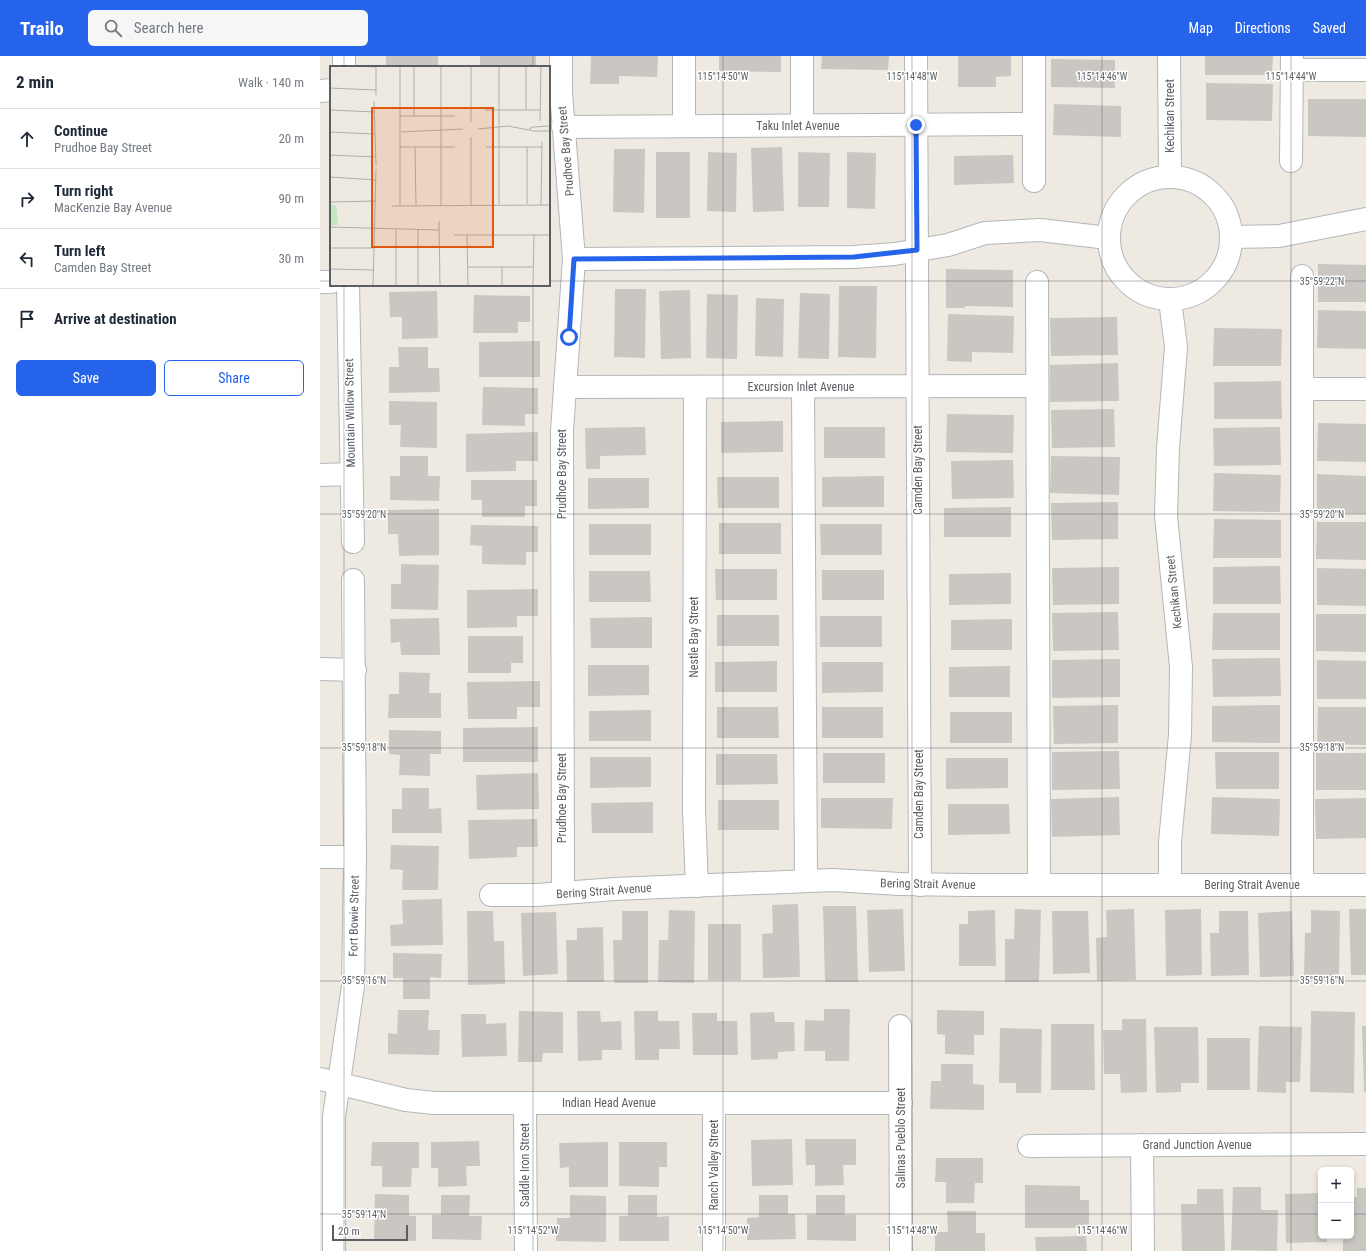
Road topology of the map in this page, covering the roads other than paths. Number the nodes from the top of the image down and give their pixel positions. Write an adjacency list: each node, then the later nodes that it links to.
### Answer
1 (560, 56): 15 (street, Prudhoe Bay Street)
2 (684, 56): 13 (street)
3 (802, 56): 14 (street)
4 (916, 56): 12 (street, Camden Bay Street)
5 (1034, 56): 11 (street)
6 (1169, 56): 17 (street, Kechikan Street)
7 (1292, 63): 8 (street); 16 (street)
8 (1366, 70)
9 (330, 90): 10 (street)
10 (320, 91)
11 (1034, 124): 12 (street, Taku Inlet Avenue); 18 (street)
12 (916, 125): 14 (street, Taku Inlet Avenue); 22 (street, Camden Bay Street)
13 (684, 126): 14 (street, Taku Inlet Avenue); 15 (street, Taku Inlet Avenue)
14 (802, 126)
15 (563, 127): 23 (street, Prudhoe Bay Street)
16 (1291, 161)
17 (1170, 177): 20 (street); 21 (street)
18 (1034, 181)
19 (1366, 219): 20 (street)
20 (1232, 237): 27 (street)
21 (1108, 238): 22 (street); 27 (street)
22 (917, 250): 23 (street); 28 (street, Camden Bay Street)
23 (574, 259): 32 (street, Prudhoe Bay Street)
24 (1302, 276): 33 (street)
25 (1037, 282): 29 (street)
26 (348, 286): 35 (street, Mountain Willow Street)
27 (1170, 300): 46 (street, Kechikan Street)
28 (918, 386): 29 (street, Excursion Inlet Avenue); 31 (street, Excursion Inlet Avenue); 44 (street, Camden Bay Street)
29 (1037, 386): 45 (street)
30 (695, 387): 31 (street, Excursion Inlet Avenue); 32 (street, Excursion Inlet Avenue); 49 (street, Nestle Bay Street)
31 (803, 387): 43 (street)
32 (565, 388): 50 (street, Prudhoe Bay Street)
33 (1302, 389): 34 (street); 47 (street)
34 (1366, 389)
35 (352, 474): 36 (street); 37 (street, Mountain Willow Street)
36 (320, 475)
37 (352, 542)
38 (353, 580): 40 (street, Fort Bowie Street)
39 (320, 669): 40 (street)
40 (355, 670): 42 (street, Fort Bowie Street)
41 (320, 857): 42 (street)
42 (355, 857): 53 (street, Fort Bowie Street)
43 (806, 881): 44 (street, Bering Strait Avenue); 49 (street, Bering Strait Avenue)
44 (920, 885): 45 (street, Bering Strait Avenue)
45 (1039, 885): 46 (street, Bering Strait Avenue)
46 (1170, 885): 47 (street, Bering Strait Avenue)
47 (1302, 885): 48 (street, Bering Strait Avenue)
48 (1366, 885)
49 (697, 886): 50 (street, Bering Strait Avenue)
50 (563, 893): 51 (street, Bering Strait Avenue)
51 (491, 895)
52 (900, 1026): 54 (street, Salinas Pueblo Street)
53 (329, 1081): 55 (street, Indian Head Avenue); 60 (street, Fort Bowie Street)
54 (900, 1102): 56 (street, Indian Head Avenue); 63 (street, Salinas Pueblo Street)
55 (525, 1103): 56 (street, Indian Head Avenue); 61 (street, Saddle Iron Street)
56 (714, 1103): 62 (street, Ranch Valley Street)
57 (1366, 1144): 58 (street, Grand Junction Avenue)
58 (1142, 1145): 59 (street, Grand Junction Avenue); 64 (street)
59 (1029, 1146)
60 (334, 1251)
61 (526, 1251)
62 (714, 1251)
63 (902, 1251)
64 (1143, 1251)

